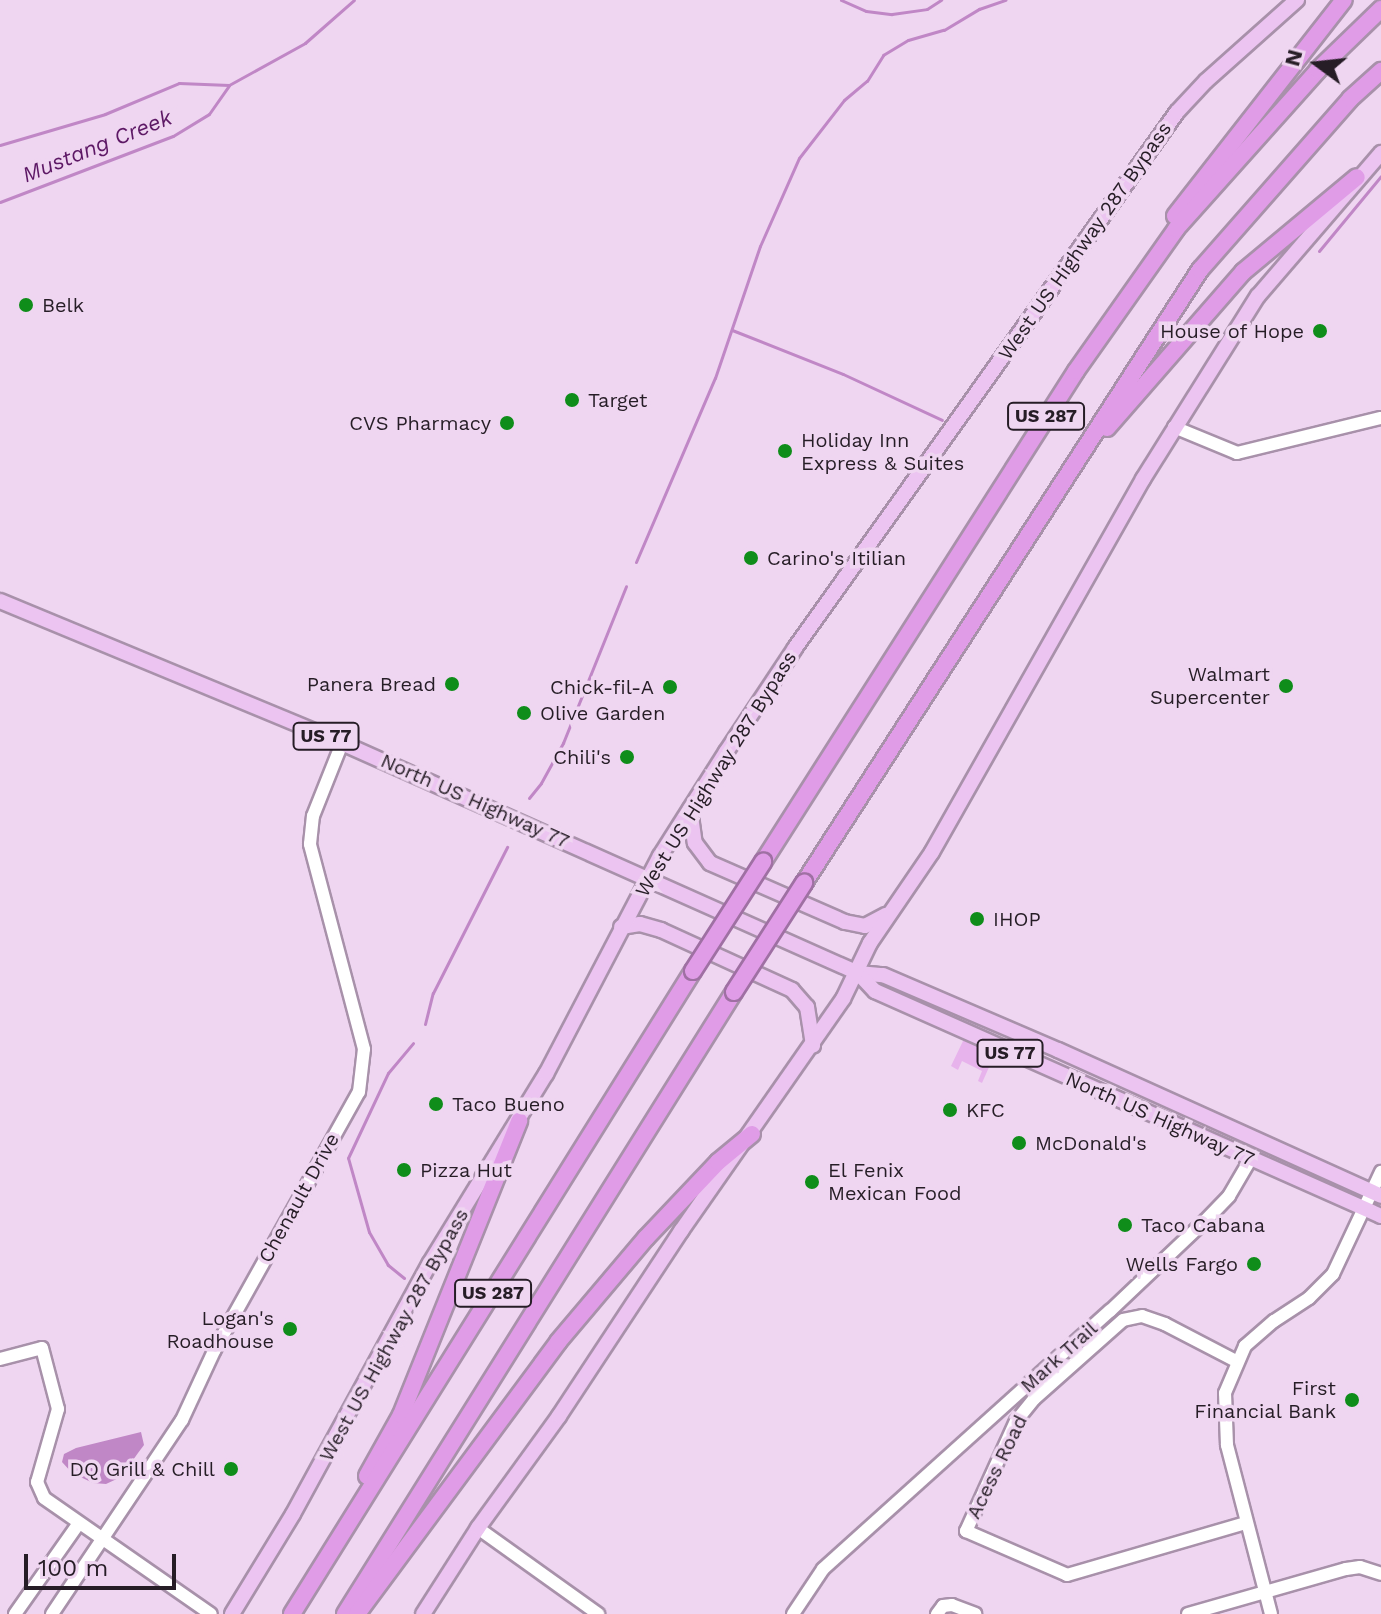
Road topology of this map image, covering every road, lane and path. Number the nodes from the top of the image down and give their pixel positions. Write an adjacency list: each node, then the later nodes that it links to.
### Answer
1 (1297, 0): 13 (main road, West US Highway 287 Bypass)
2 (1344, 0): 7 (highway)
3 (1381, 9): 7 (highway, US 287)
4 (1381, 71): 10 (highway, US 287)
5 (1381, 153): 6 (main road)
6 (1357, 177): 9 (main road); 10 (highway)
7 (1162, 249): 34 (highway, US 287, bridge)
8 (1381, 418): 9 (street)
9 (1174, 427): 15 (main road)
10 (1069, 471): 42 (highway, US 287, bridge)
11 (0, 601): 12 (main road, North US Highway 77 / US 77)
12 (342, 743): 14 (main road, North US Highway 77 / US 77); 33 (street, Chenault Drive)
13 (690, 809): 14 (main road, West US Highway 287 Bypass); 15 (main road)
14 (649, 878): 16 (main road, West US Highway 287 Bypass); 17 (main road, North US Highway 77 / US 77)
15 (890, 911): 17 (main road)
16 (621, 927): 18 (main road); 20 (main road, West US Highway 287 Bypass)
17 (858, 973): 18 (main road); 19 (main road, North US Highway 77 / US 77); 21 (main road, North US Highway 77 / US 77)
18 (813, 1046): 22 (main road)
19 (1181, 1105): 21 (main road); 25 (main road, North US Highway 77 / US 77)
20 (519, 1121): 34 (highway); 40 (main road, West US Highway 287 Bypass)
21 (1169, 1123): 23 (main road, North US Highway 77 / US 77)
22 (752, 1134): 32 (main road); 43 (highway)
23 (1250, 1160): 26 (main road, North US Highway 77 / US 77); 46 (street, Mark Trail)
24 (1381, 1172): 25 (street)
25 (1376, 1194): 26 (street)
26 (1364, 1208): 27 (main road, North US Highway 77 / US 77); 29 (street)
27 (1381, 1216)
28 (0, 1359): 30 (street)
29 (1236, 1361): 31 (street); 31 (street, Acess Road)
30 (79, 1523): 33 (street); 37 (street)
31 (1246, 1523): 36 (street)
32 (478, 1528): 44 (main road); 45 (street)
33 (104, 1540): 38 (street, Chenault Drive); 39 (street)
34 (326, 1560): 41 (highway, US 287)
35 (1381, 1574): 36 (street)
36 (1265, 1592): 49 (street); 50 (street)
37 (15, 1614)
38 (52, 1614)
39 (211, 1614)
40 (232, 1614)
41 (292, 1614)
42 (345, 1614)
43 (357, 1614)
44 (423, 1614)
45 (598, 1614)
46 (793, 1614)
47 (937, 1614): 48 (street)
48 (975, 1614)
49 (1188, 1614)
50 (1271, 1614)

